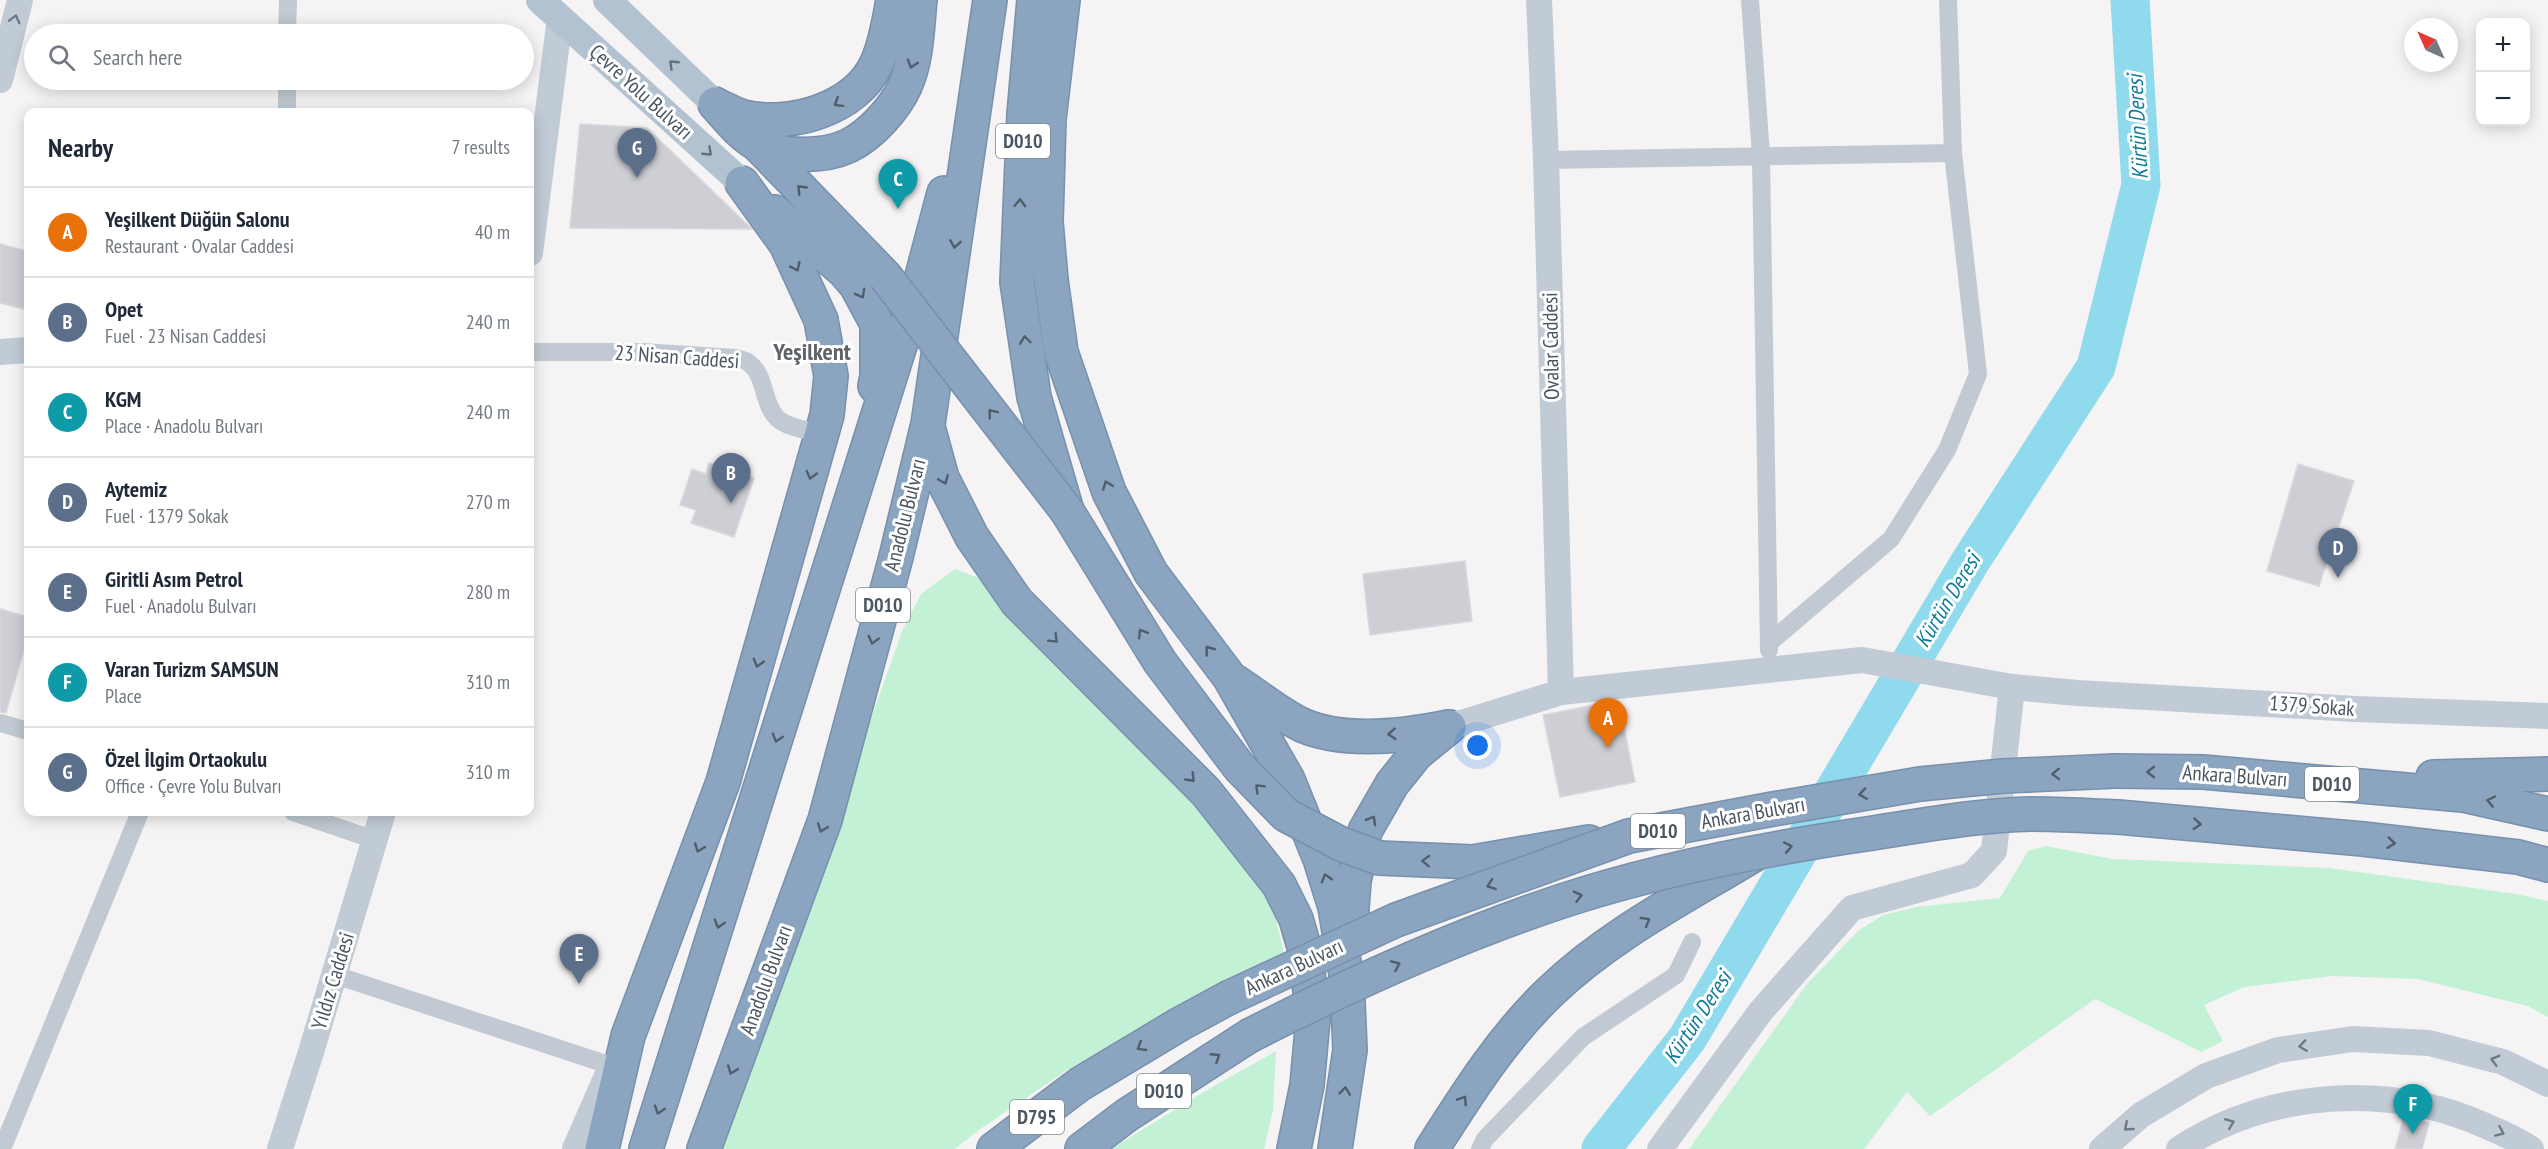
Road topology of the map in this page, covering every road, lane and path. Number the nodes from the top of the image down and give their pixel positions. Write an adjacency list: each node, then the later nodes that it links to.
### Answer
1 (20, 0): 15 (street, one-way to 1)
2 (288, 0): 13 (street)
3 (607, 0): 17 (main road, Çevre Yolu Bulvarı, one-way to 3)
4 (893, 0): 17 (highway, one-way to 17)
5 (920, 0): 19 (highway, one-way to 19)
6 (990, 0): 14 (highway, Anadolu Bulvarı / D010)
7 (1034, 0): 30 (highway, D010, one-way to 7)
8 (1063, 0): 34 (highway, one-way to 8)
9 (1539, 0): 22 (street, Ovalar Caddesi)
10 (1750, 0): 21 (street)
11 (1948, 0): 20 (street)
12 (550, 9): 23 (main road, Çevre Yolu Bulvarı, one-way to 23); 24 (street)
13 (287, 24)
14 (985, 41): 28 (highway, Anadolu Bulvarı / D010, one-way to 28); 31 (highway)
15 (0, 80)
16 (287, 90): 18 (street)
17 (715, 104): 19 (highway)
18 (287, 108)
19 (759, 146): 30 (highway, one-way to 19, bridge)
20 (1953, 153): 21 (street); 32 (street)
21 (1761, 156): 22 (street); 32 (street)
22 (1546, 160): 36 (street, Ovalar Caddesi)
23 (742, 183): 29 (highway, one-way to 29); 31 (highway, one-way to 31)
24 (534, 204)
25 (24, 350): 26 (street)
26 (0, 352)
27 (534, 352): 29 (street, 23 Nisan Caddesi)
28 (927, 424): 62 (highway, Anadolu Bulvarı / D010, one-way to 62); 65 (highway, one-way to 65)
29 (822, 434): 54 (highway, one-way to 54)
30 (1067, 511): 47 (highway, one-way to 30, bridge)
31 (831, 561): 61 (highway, one-way to 61)
32 (1769, 643): 33 (street)
33 (1770, 670): 35 (street, 1379 Sokak); 36 (street, 1379 Sokak)
34 (1230, 678): 39 (highway, one-way to 34); 53 (highway, one-way to 34)
35 (2008, 685): 37 (street, 1379 Sokak); 69 (street)
36 (1561, 692): 39 (street, 1379 Sokak)
37 (2548, 716)
38 (0, 723): 40 (street)
39 (1449, 727): 53 (highway, one-way to 39)
40 (24, 730)
41 (2548, 774): 42 (highway)
42 (2350, 785): 43 (highway, Ankara Bulvarı / D010, one-way to 42); 47 (highway, Ankara Bulvarı / D010, one-way to 47, bridge)
43 (2548, 814)
44 (138, 816): 57 (street)
45 (305, 816): 48 (street)
46 (382, 816): 48 (street, Yıldız Caddesi)
47 (1629, 837): 55 (highway, Ankara Bulvarı / D010, one-way to 55, bridge)
48 (375, 840): 52 (street, Yıldız Caddesi)
49 (1756, 853): 50 (highway, Ankara Bulvarı / D010, one-way to 50, bridge); 64 (highway, Ankara Bulvarı / D010, one-way to 49, bridge); 67 (highway, one-way to 49)
50 (2548, 865)
51 (1692, 942): 68 (street)
52 (335, 975): 54 (street); 58 (street, Yıldız Caddesi)
53 (1347, 980): 66 (highway, one-way to 53)
54 (616, 1068): 59 (street); 60 (highway)
55 (1080, 1084): 63 (highway, Ankara Bulvarı / D795)
56 (2548, 1084): 70 (street, one-way to 70)
57 (2, 1149)
58 (280, 1149)
59 (576, 1149)
60 (602, 1149)
61 (646, 1149)
62 (704, 1149)
63 (994, 1149)
64 (1082, 1149)
65 (1294, 1149)
66 (1335, 1149)
67 (1432, 1149)
68 (1480, 1149)
69 (1660, 1149)
70 (2102, 1149)
71 (2179, 1149): 72 (street, one-way to 72)
72 (2531, 1149)

